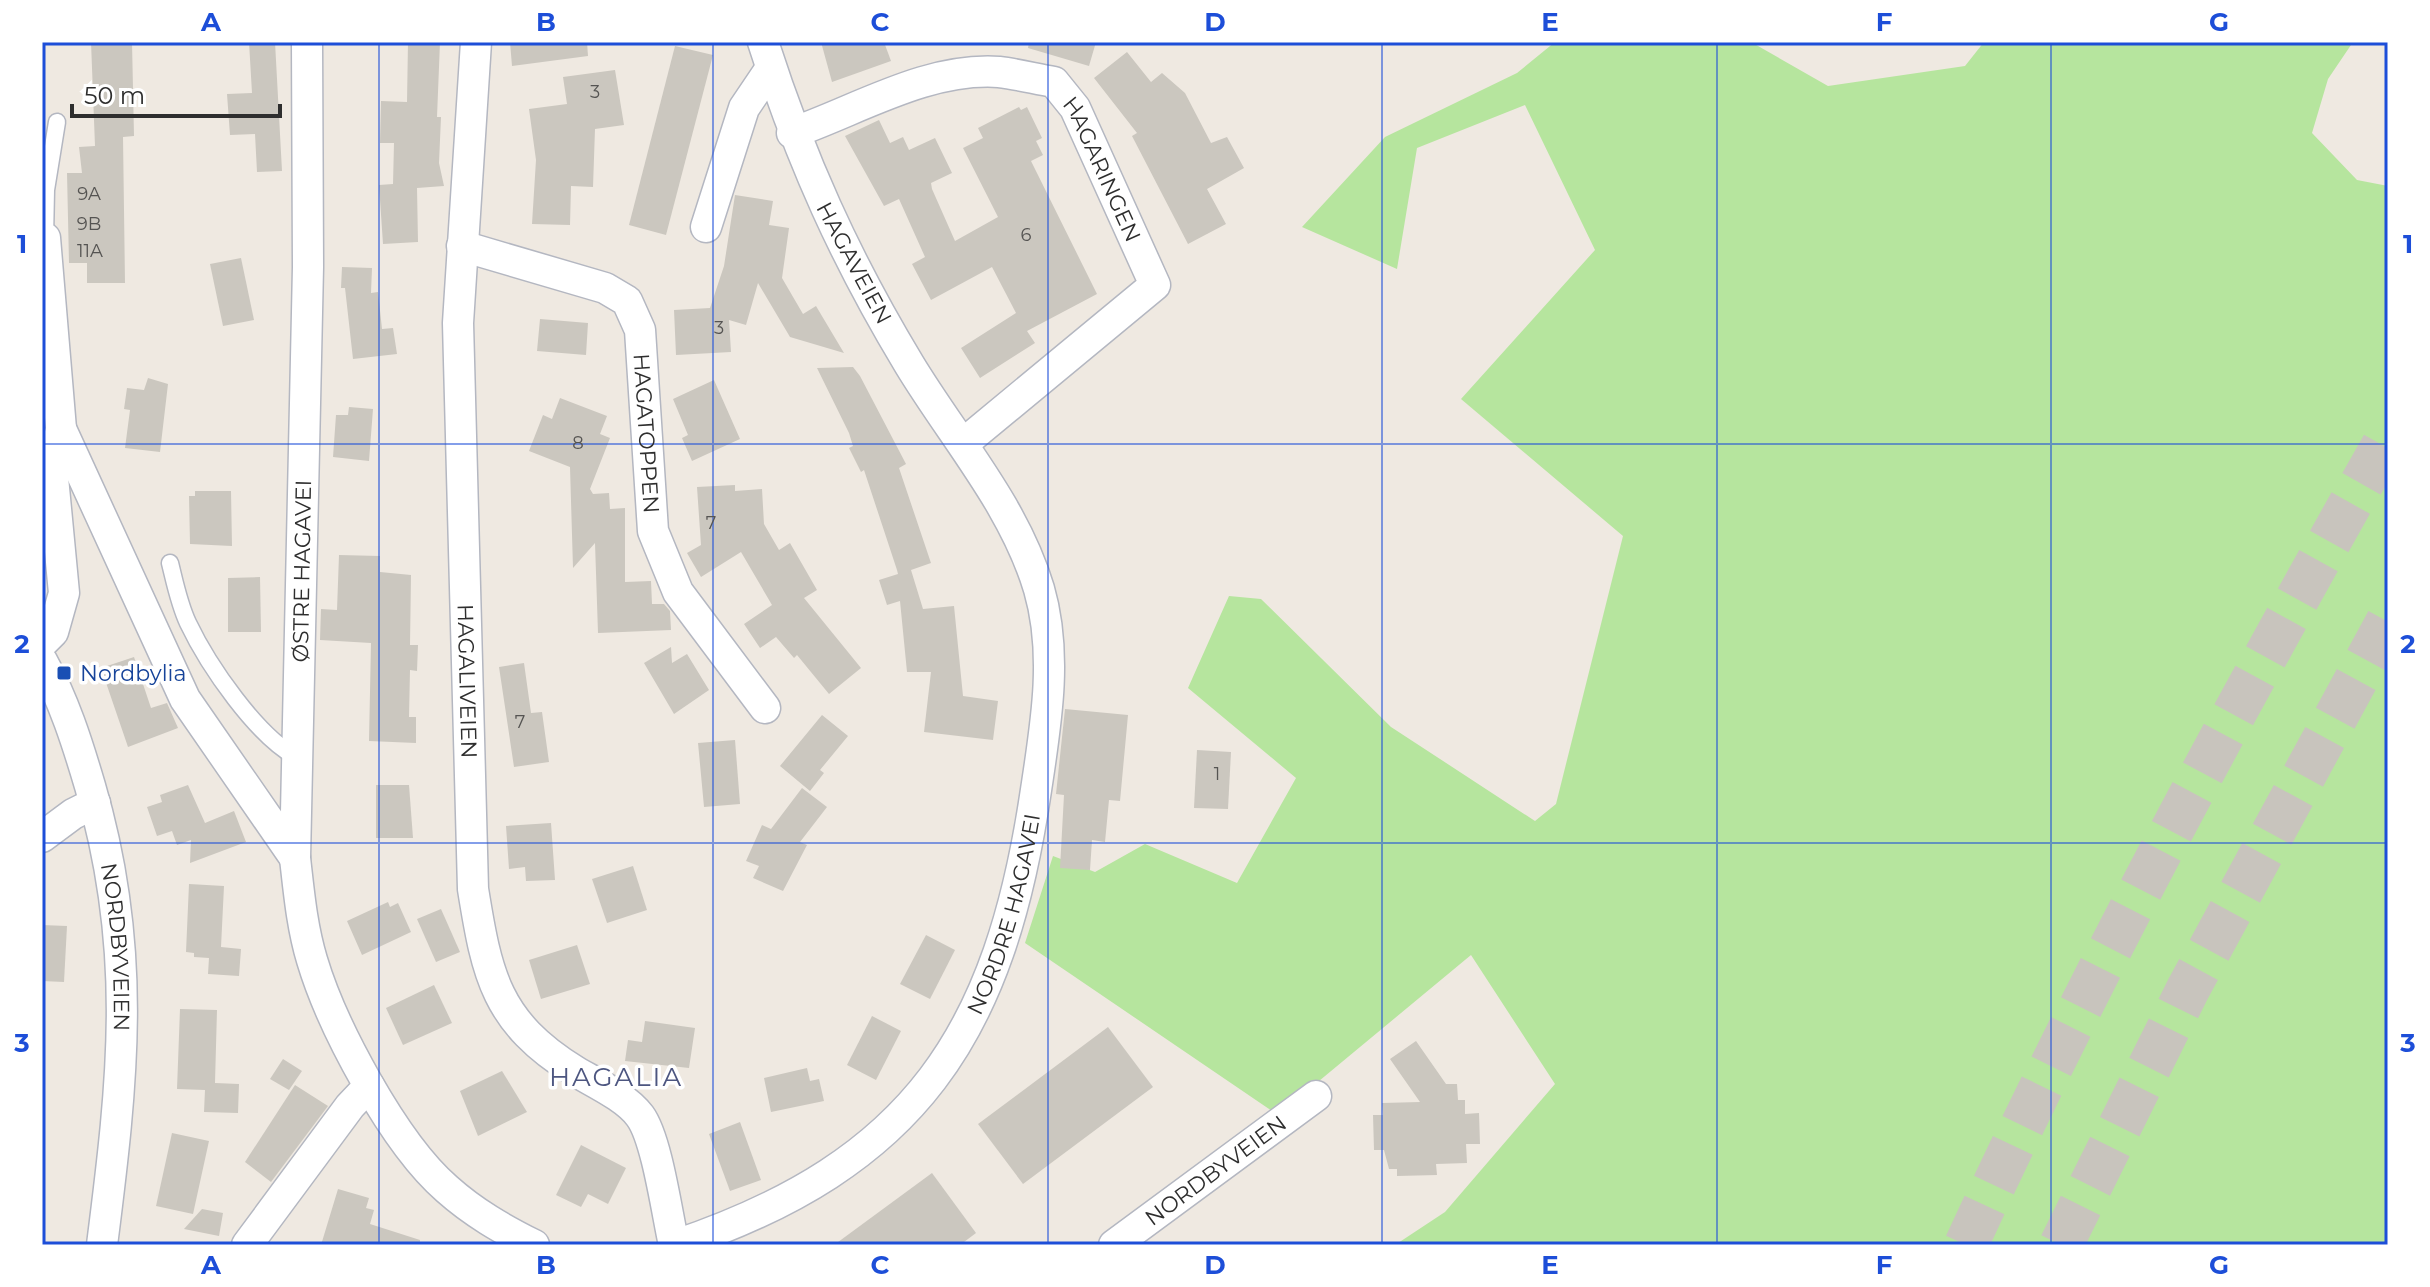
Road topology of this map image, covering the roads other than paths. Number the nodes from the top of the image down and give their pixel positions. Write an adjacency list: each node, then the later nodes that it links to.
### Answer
1 (307, 42): 15 (street, ØSTRE HAGAVEI)
2 (476, 42): 8 (street, HAGALIVEIEN)
3 (767, 55): 5 (street, HAGAVEIEN); 6 (street, HAGAVEIEN)
4 (57, 122): 7 (lane)
5 (792, 133): 10 (street, HAGAVEIEN); 10 (street, HAGARINGEN)
6 (706, 227)
7 (45, 238): 9 (street)
8 (462, 246): 14 (street, HAGATOPPEN); 24 (street, HAGALIVEIEN)
9 (61, 429): 12 (street); 18 (street)
10 (964, 443): 24 (street, NORDRE HAGAVEI)
11 (170, 563): 15 (lane)
12 (42, 643)
13 (42, 661): 16 (street, NORDBYVEIEN)
14 (765, 708)
15 (298, 758): 18 (street, ØSTRE HAGAVEI)
16 (95, 803): 17 (street); 21 (street, NORDBYVEIEN)
17 (42, 837)
18 (295, 858): 19 (street, ØSTRE HAGAVEI)
19 (369, 1086): 22 (street); 23 (street)
20 (1316, 1096): 25 (street, NORDBYVEIEN)
21 (102, 1245)
22 (247, 1245)
23 (534, 1245)
24 (675, 1245)
25 (1115, 1245)

